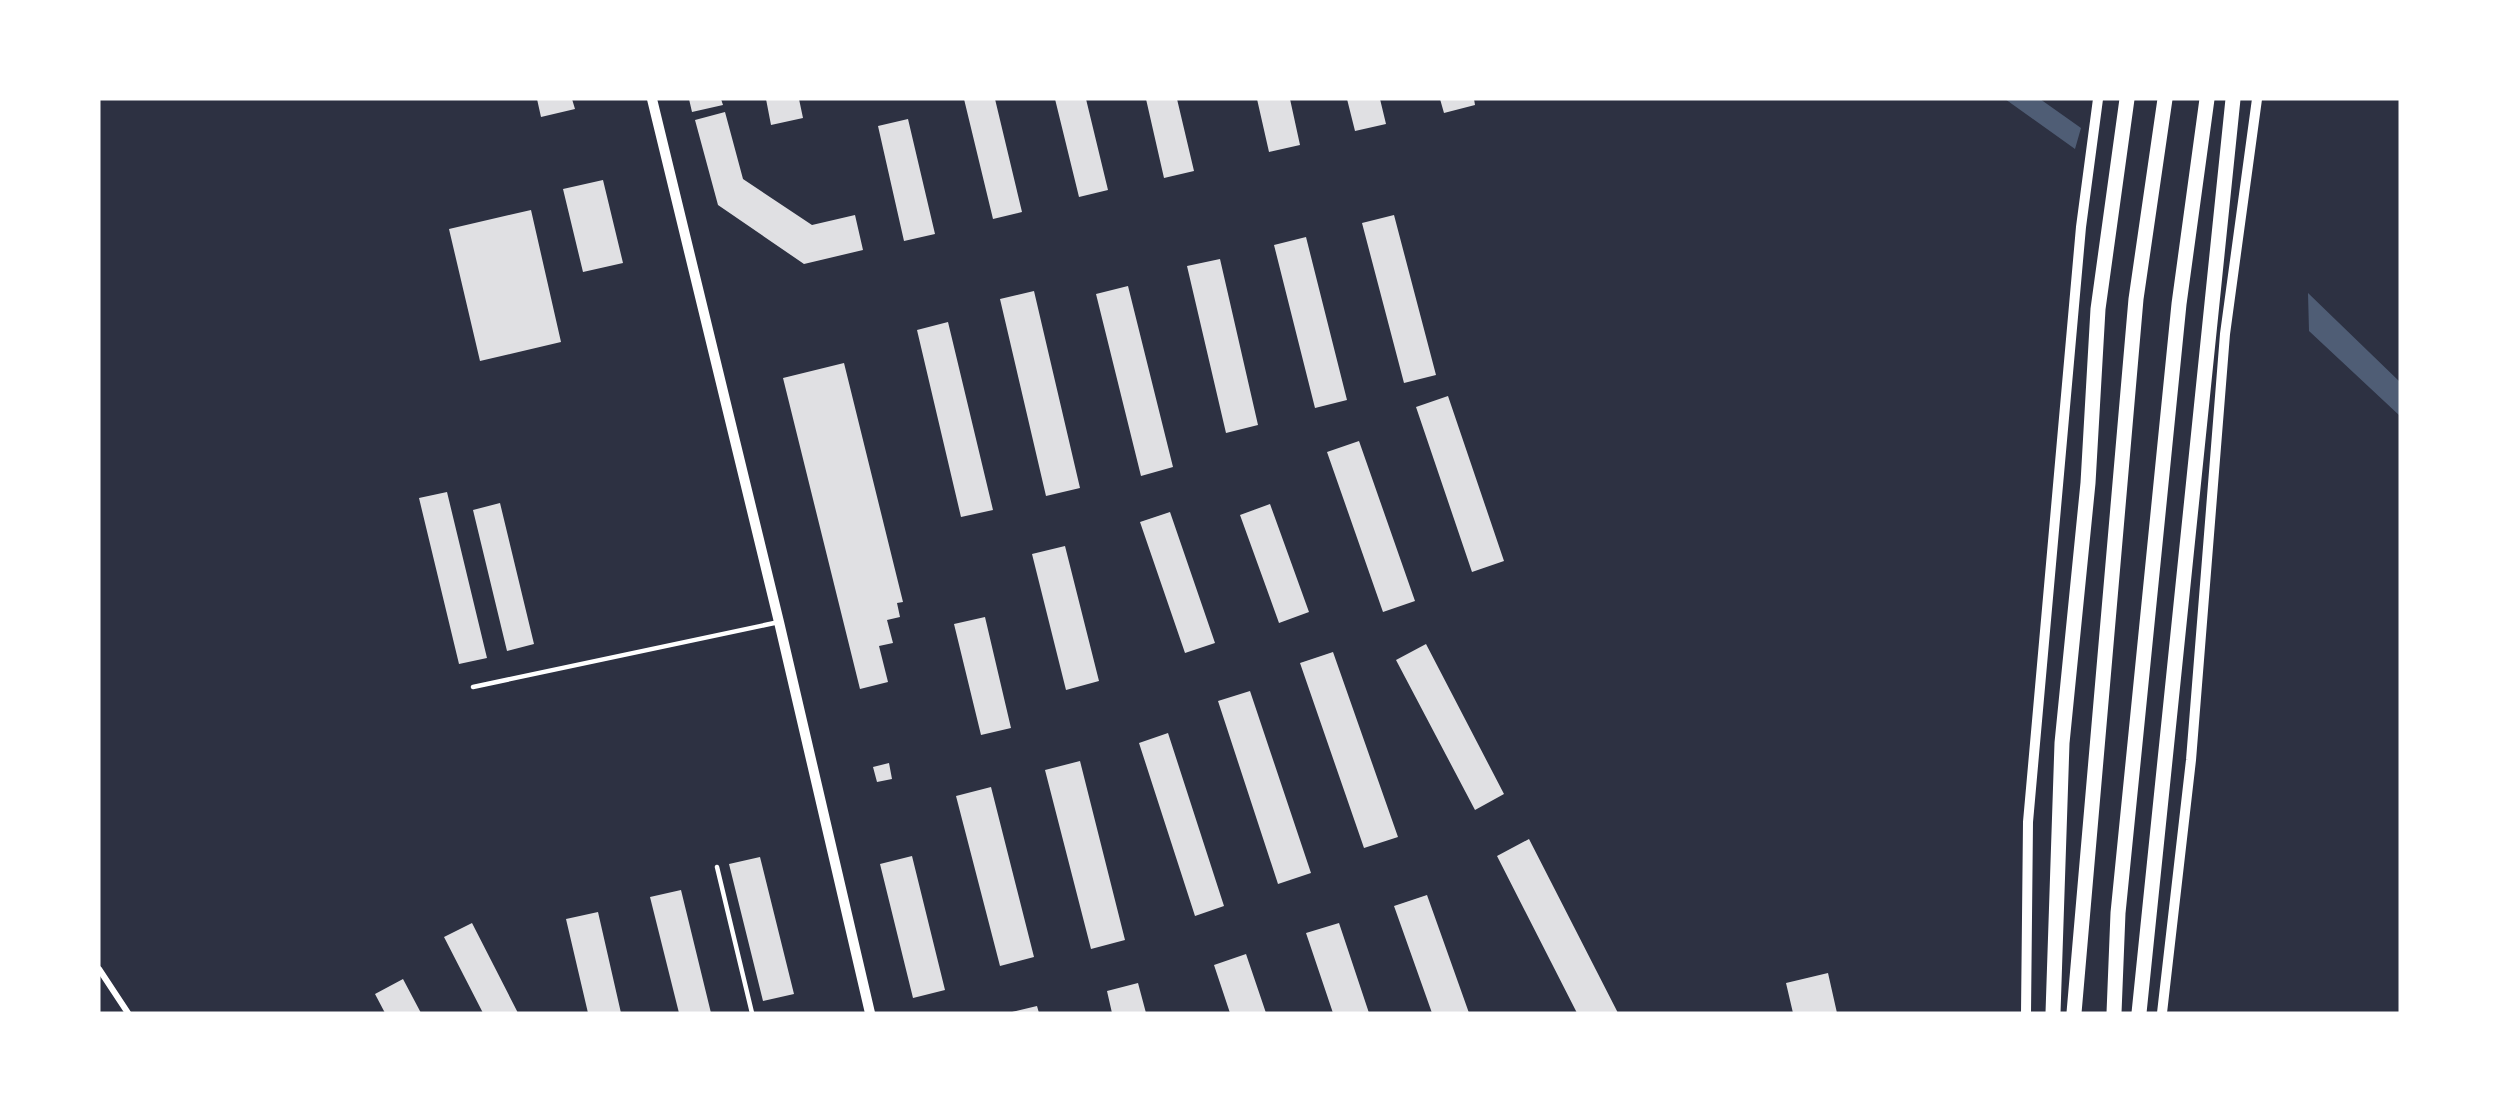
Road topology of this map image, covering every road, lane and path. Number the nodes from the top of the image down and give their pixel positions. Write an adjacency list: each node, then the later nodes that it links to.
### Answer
1 (652, 99): 8 (street)
2 (2098, 99): 15 (street)
3 (2127, 99): 16 (highway)
4 (2165, 99): 17 (highway)
5 (2207, 99): 18 (highway)
6 (2233, 99): 19 (highway)
7 (2257, 99): 20 (street)
8 (779, 622): 9 (lane); 14 (street)
9 (473, 687)
10 (717, 867): 13 (lane)
11 (99, 969): 12 (street)
12 (128, 1013)
13 (752, 1013)
14 (870, 1013)
15 (2026, 1013)
16 (2053, 1013)
17 (2074, 1013)
18 (2114, 1013)
19 (2139, 1013)
20 (2162, 1013)

